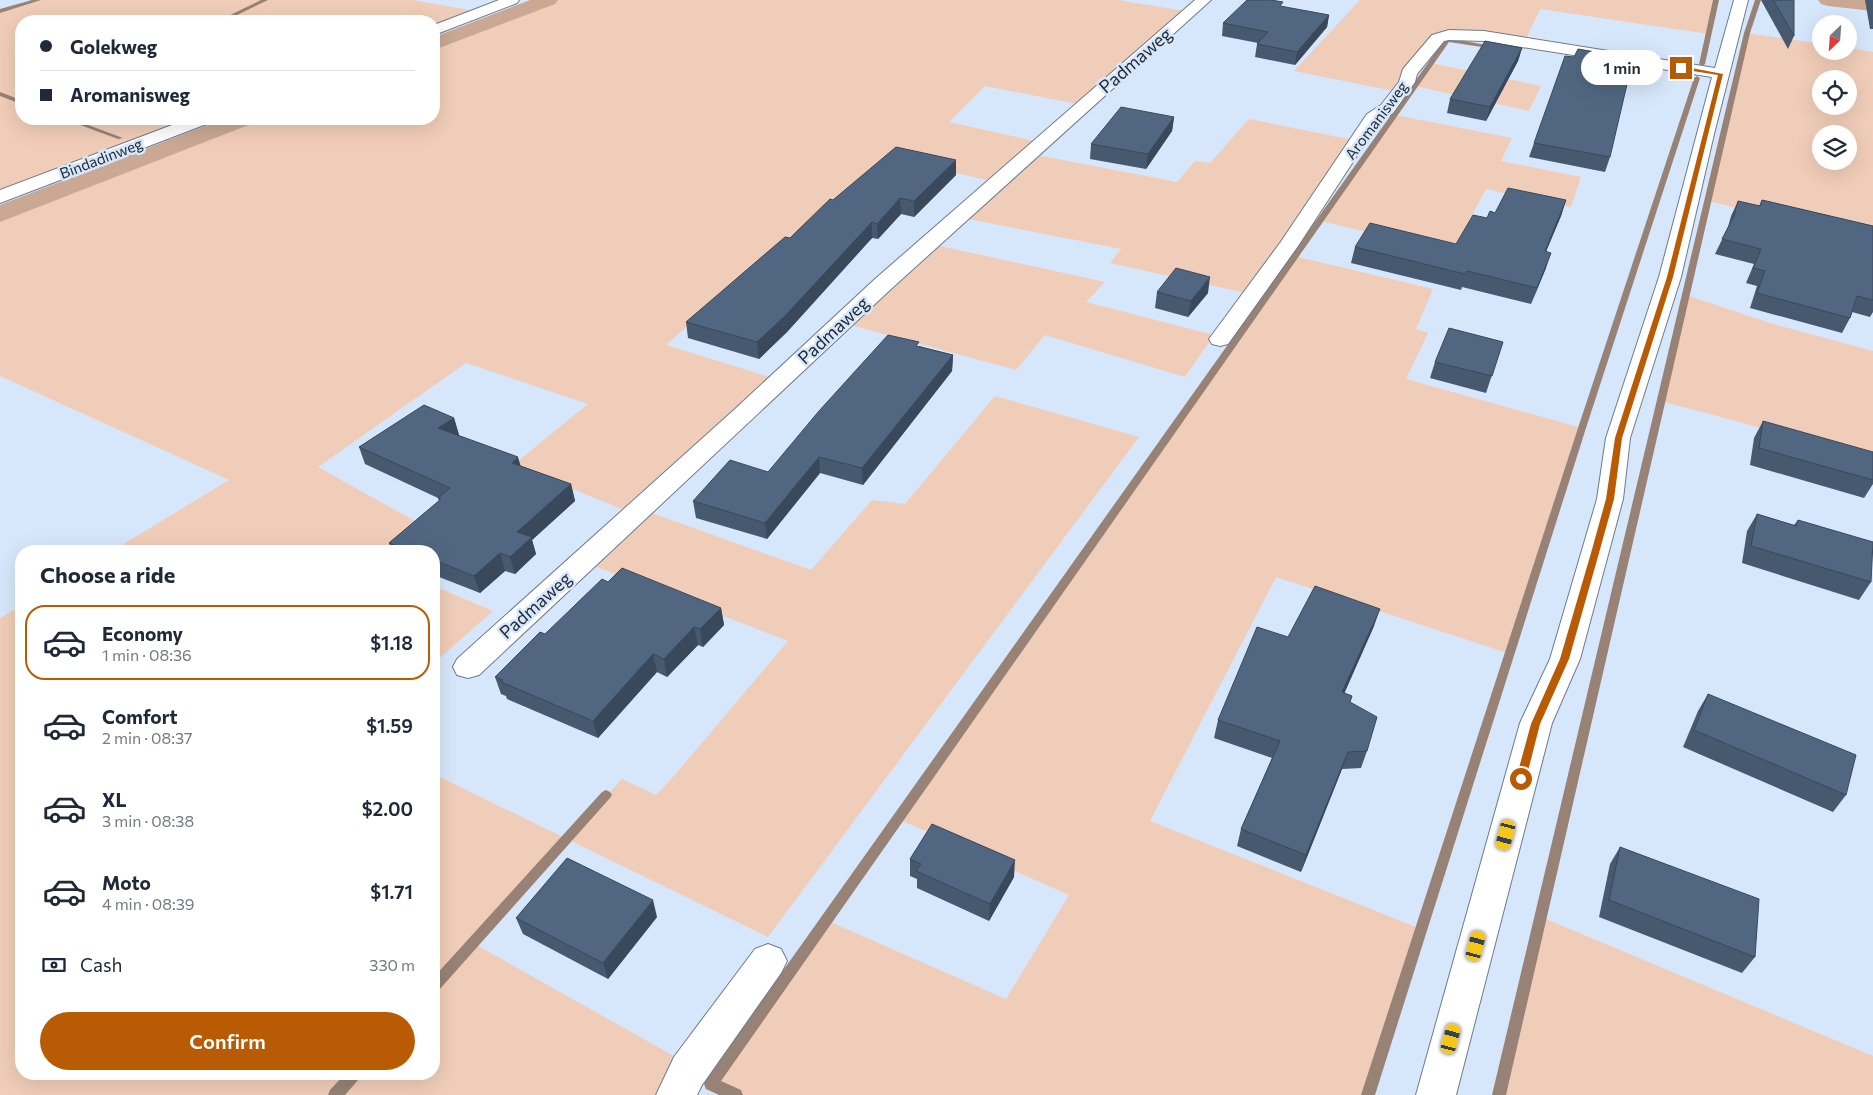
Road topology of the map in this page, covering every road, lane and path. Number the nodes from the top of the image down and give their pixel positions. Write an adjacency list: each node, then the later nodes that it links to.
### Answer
1 (512, 0): 4 (street)
2 (1204, 0): 9 (street, Padmaweg)
3 (1741, 0): 5 (street)
4 (440, 28)
5 (1721, 74): 8 (street, Aromanisweg); 12 (street)
6 (187, 125): 7 (street, Bindadinweg)
7 (0, 196)
8 (1220, 339)
9 (468, 666)
10 (768, 961): 11 (street)
11 (676, 1095)
12 (1436, 1095)

